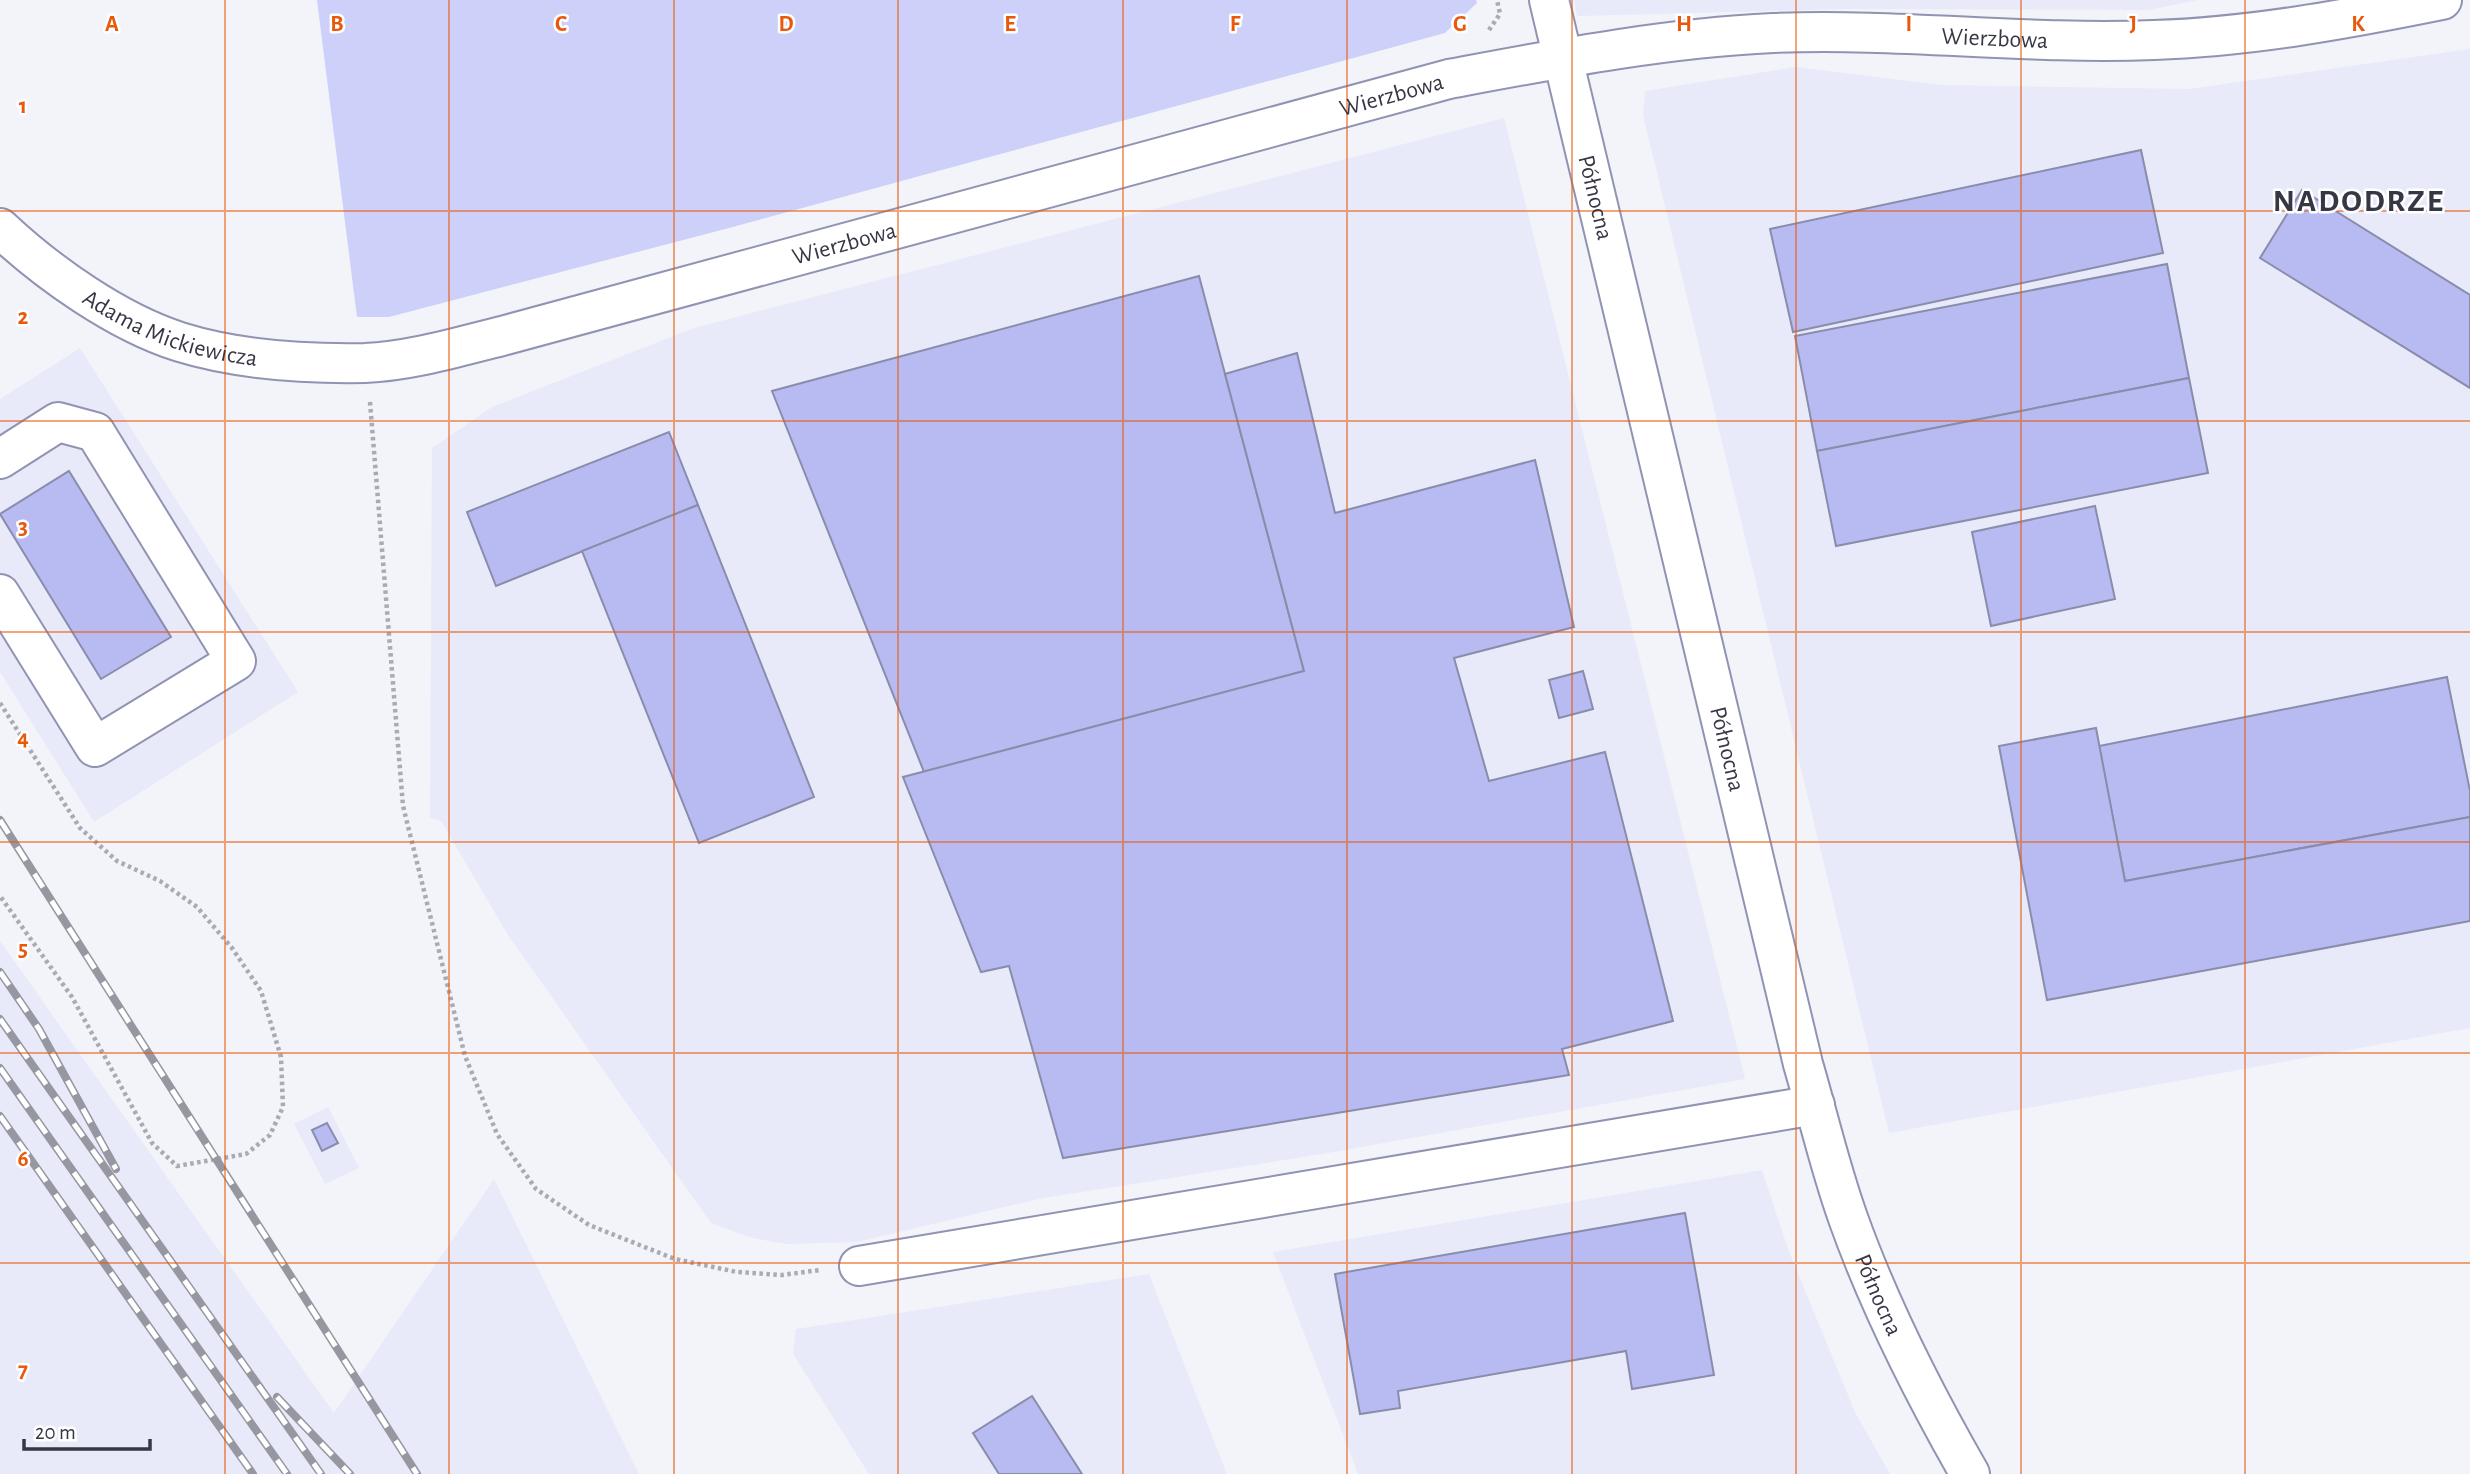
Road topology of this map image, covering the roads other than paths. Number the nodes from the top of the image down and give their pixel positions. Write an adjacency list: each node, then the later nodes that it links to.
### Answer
1 (1549, 0): 3 (street, Północna)
2 (2442, 0): 3 (street, Wierzbowa)
3 (1563, 57): 5 (street, Wierzbowa); 8 (street, Północna)
4 (0, 228): 5 (street, Adama Mickiewicza)
5 (367, 363)
6 (0, 459): 7 (street)
7 (0, 594)
8 (1815, 1105): 9 (street); 10 (street, Północna)
9 (859, 1266)
10 (1970, 1474)

